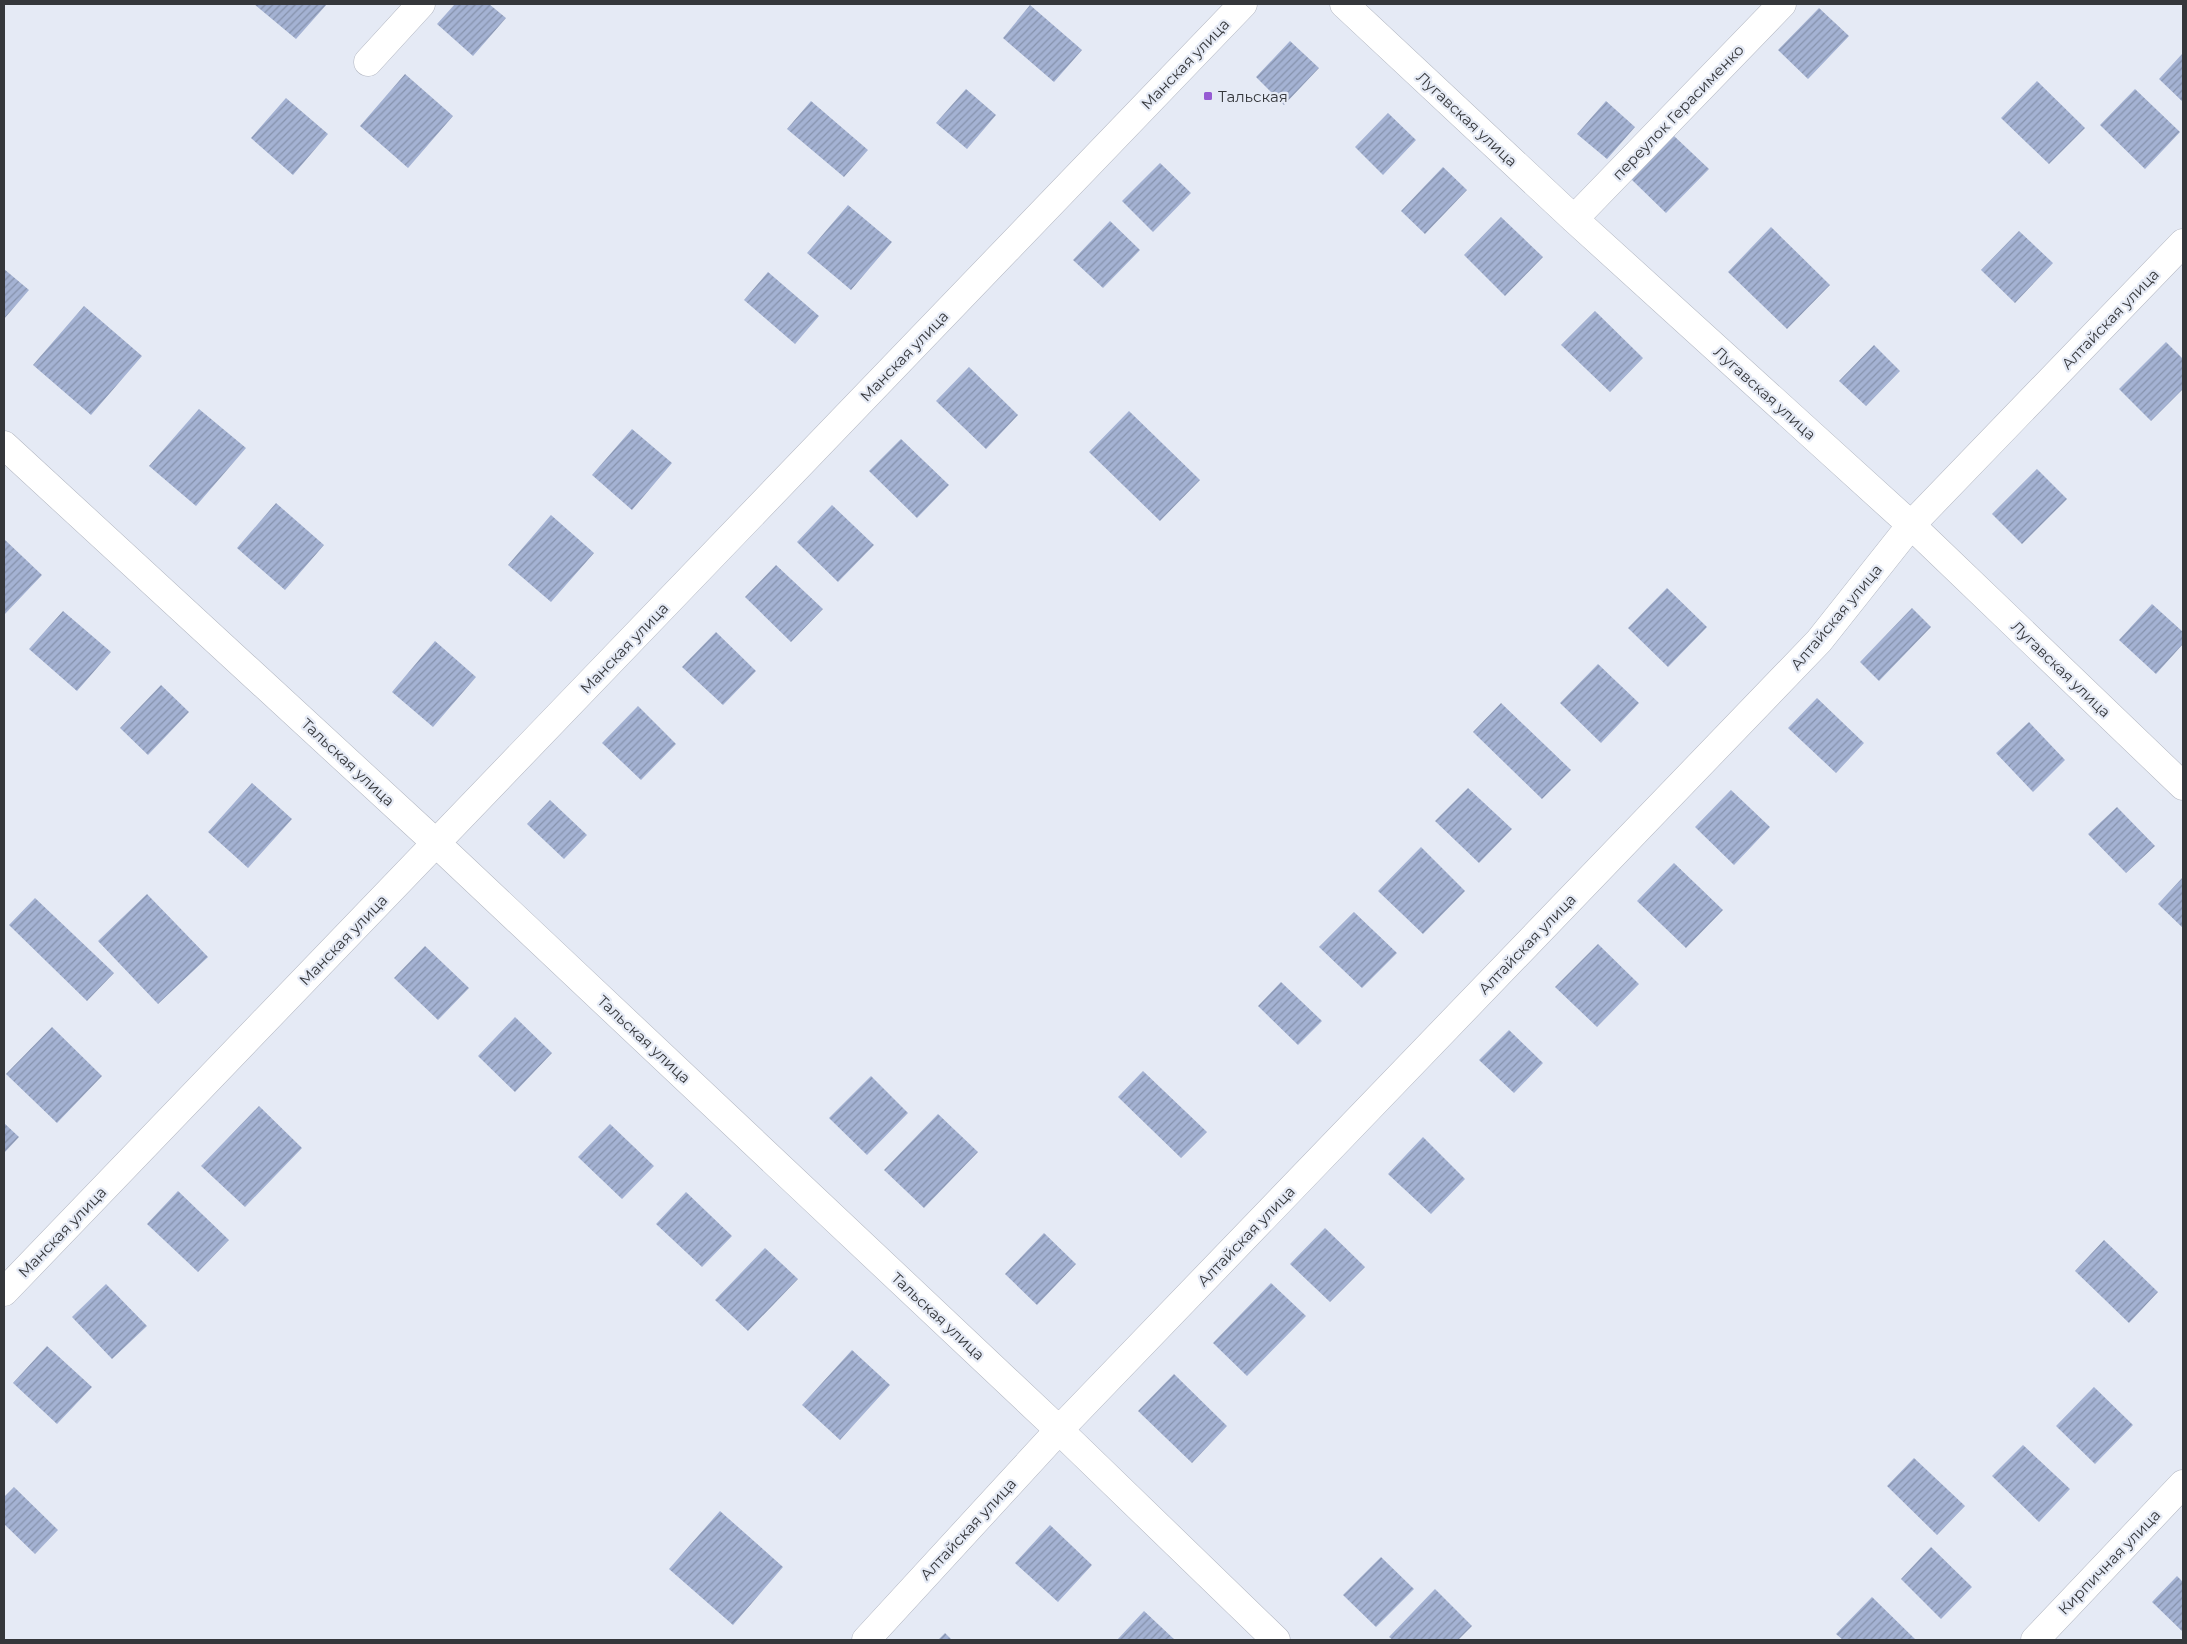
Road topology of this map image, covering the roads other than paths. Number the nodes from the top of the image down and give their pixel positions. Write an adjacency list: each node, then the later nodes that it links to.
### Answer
1 (421, 4): 5 (street)
2 (1243, 4): 11 (street, Манская улица)
3 (1344, 4): 6 (street, Лугавская улица)
4 (1782, 4): 6 (street, переулок Герасименко)
5 (368, 62)
6 (1574, 219): 9 (street, Лугавская улица)
7 (2183, 243): 9 (street, Алтайская улица)
8 (4, 445): 11 (street, Тальская улица)
9 (1911, 525): 10 (street, Лугавская улица); 13 (street, Алтайская улица)
10 (2183, 786)
11 (436, 843): 12 (street, Манская улица); 13 (street, Тальская улица)
12 (4, 1292)
13 (1059, 1430): 15 (street, Алтайская улица); 16 (street, Тальская улица)
14 (2183, 1484): 17 (street, Кирпичная улица)
15 (866, 1640)
16 (1276, 1640)
17 (2034, 1640)

